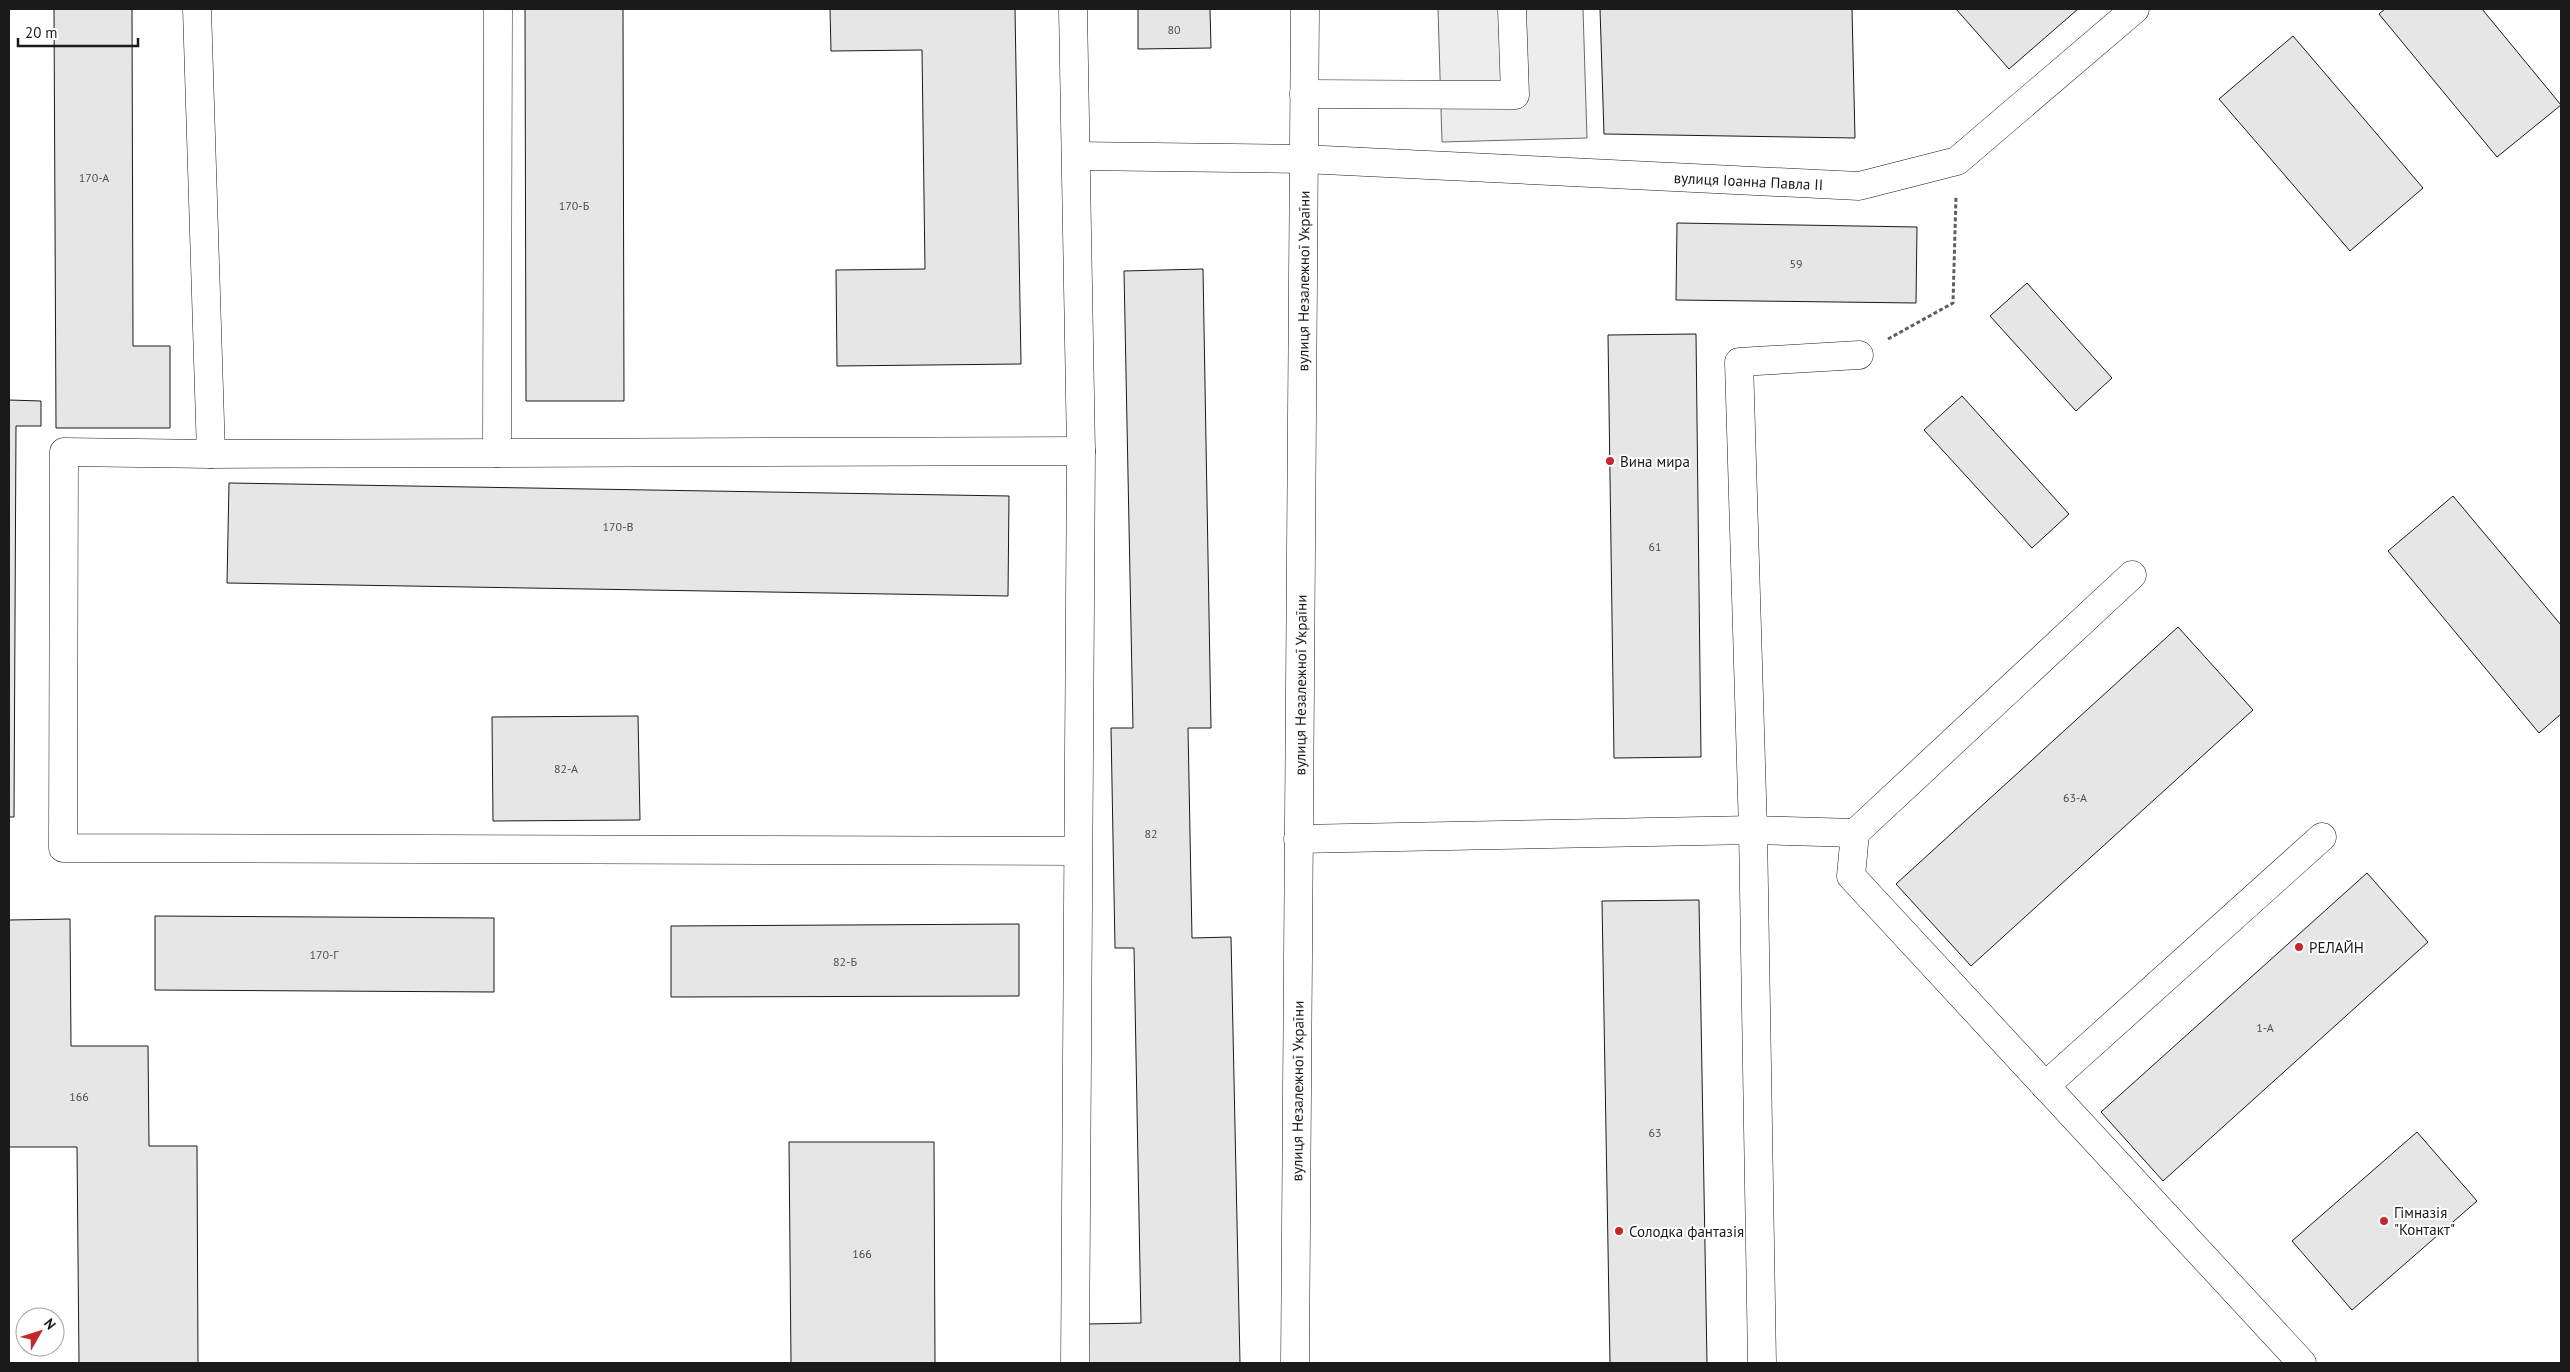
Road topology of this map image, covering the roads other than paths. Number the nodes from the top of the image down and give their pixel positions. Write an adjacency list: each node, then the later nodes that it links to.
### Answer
1 (197, 9): 13 (street)
2 (498, 9): 12 (street)
3 (1073, 9): 8 (street)
4 (1305, 9): 7 (street, вулиця Незалежної України)
5 (1512, 9): 7 (street)
6 (2135, 9): 9 (street, вулиця Іоанна Павла ІІ)
7 (1304, 94): 9 (street, вулиця Незалежної України)
8 (1077, 156): 9 (street, вулиця Іоанна Павла ІІ); 11 (street)
9 (1303, 159): 18 (street, вулиця Незалежної України)
10 (1859, 356): 15 (street)
11 (1081, 451): 12 (street); 19 (street)
12 (497, 453): 13 (street)
13 (211, 454): 19 (street)
14 (2132, 575): 16 (street)
15 (1753, 830): 16 (street); 18 (street); 23 (street)
16 (1855, 833): 20 (street)
17 (2322, 837): 20 (street)
18 (1298, 839): 22 (street, вулиця Незалежної України)
19 (1077, 851): 21 (street)
20 (2045, 1086): 24 (street)
21 (1075, 1363)
22 (1295, 1363)
23 (1762, 1363)
24 (2302, 1363)

